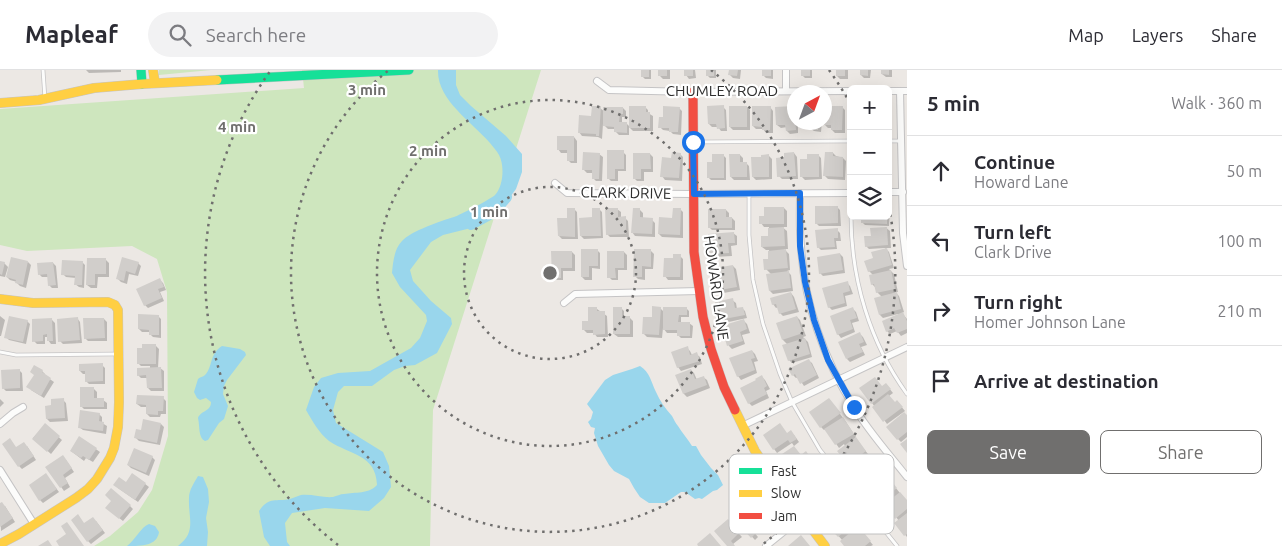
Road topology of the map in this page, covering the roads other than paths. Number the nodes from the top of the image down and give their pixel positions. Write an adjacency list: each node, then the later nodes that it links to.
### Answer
1 (43, 70): 13 (lane)
2 (141, 70): 8 (street)
3 (154, 70): 7 (street)
4 (409, 70): 7 (street)
5 (786, 70): 9 (street)
6 (597, 81): 12 (street, CHUMLEY ROAD)
7 (155, 83): 8 (street)
8 (142, 84): 13 (street)
9 (786, 91): 10 (street, CHUMLEY ROAD); 12 (street, CHUMLEY ROAD)
10 (847, 91)
11 (904, 91): 17 (street)
12 (693, 92): 18 (street, HOWARD LANE)
13 (45, 99): 14 (street)
14 (0, 102)
15 (847, 141): 18 (lane)
16 (892, 141): 17 (lane)
17 (900, 141): 21 (street)
18 (693, 142): 25 (street, HOWARD LANE)
19 (555, 183): 25 (street, CLARK DRIVE)
20 (892, 192): 21 (street)
21 (903, 192): 27 (street)
22 (750, 193): 23 (street, CLARK DRIVE); 25 (street, CLARK DRIVE); 37 (lane)
23 (800, 193): 24 (street, CLARK DRIVE); 35 (street)
24 (847, 193)
25 (694, 194): 28 (street, HOWARD LANE)
26 (851, 220): 34 (lane)
27 (907, 266)
28 (699, 291): 30 (street); 40 (street, HOWARD LANE)
29 (0, 299): 33 (street)
30 (564, 303)
31 (907, 347): 34 (street)
32 (0, 352): 33 (lane)
33 (119, 354): 47 (street)
34 (885, 358): 35 (street); 36 (lane)
35 (839, 380): 37 (street); 43 (street)
36 (907, 394)
37 (792, 402): 40 (street); 42 (lane)
38 (23, 407): 39 (street)
39 (0, 424)
40 (742, 426): 41 (street, HOWARD LANE)
41 (756, 454)
42 (823, 454)
43 (889, 454)
44 (894, 460): 46 (street)
45 (0, 470): 47 (street)
46 (907, 477)
47 (34, 524): 51 (street)
48 (781, 534): 52 (street)
49 (815, 534): 53 (street, HOWARD LANE)
50 (887, 534): 54 (lane)
51 (0, 544)
52 (766, 546)
53 (825, 546)
54 (897, 546)

